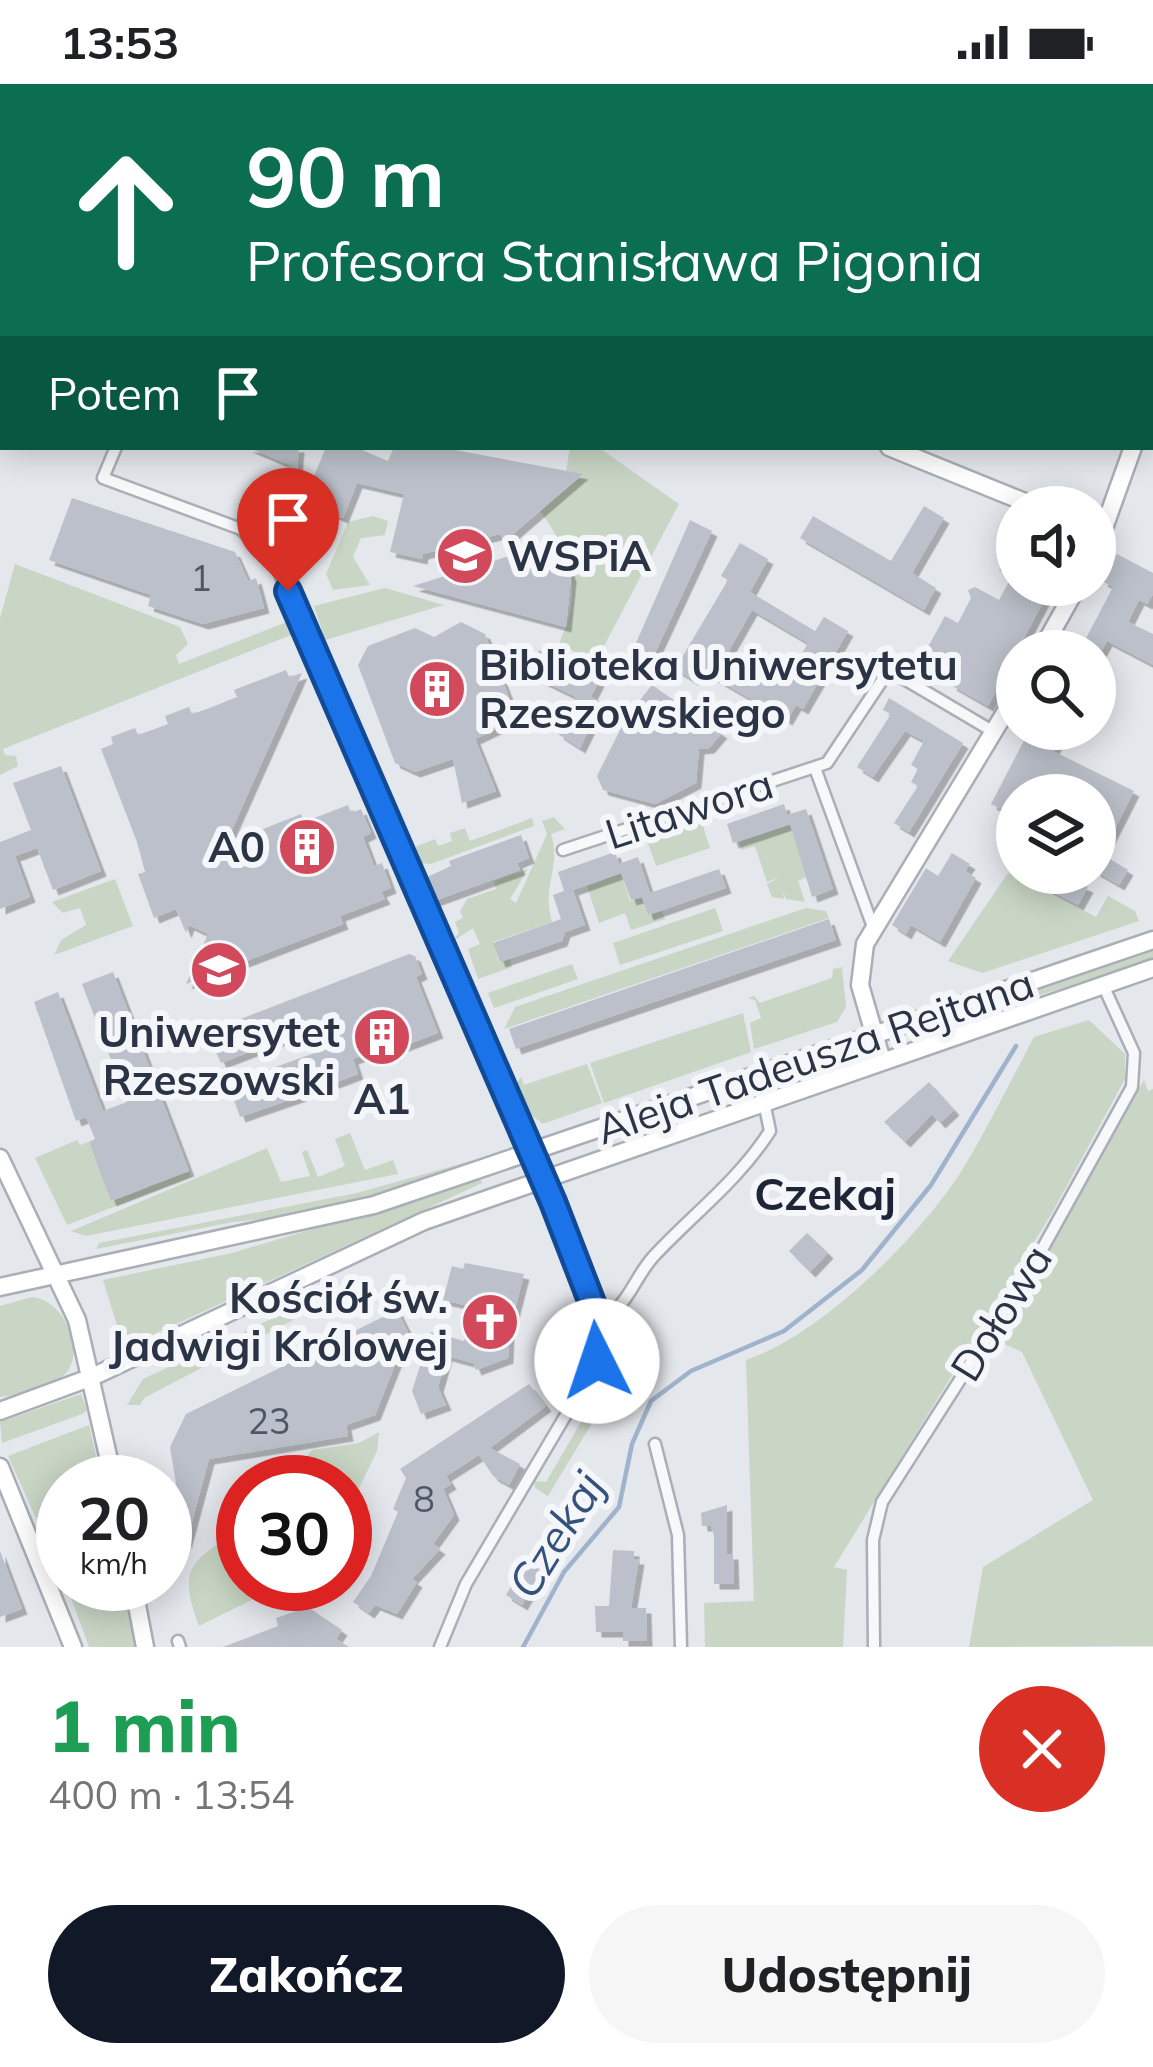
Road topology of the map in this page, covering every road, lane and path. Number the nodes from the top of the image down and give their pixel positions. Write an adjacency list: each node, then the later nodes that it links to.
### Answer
1 (115, 450): 17 (street)
2 (896, 450): 4 (main road)
3 (1132, 450): 5 (main road)
4 (996, 490)
5 (1116, 493)
6 (996, 729): 7 (main road)
7 (994, 732): 8 (street); 10 (main road)
8 (815, 768): 9 (street, Litawora); 10 (street)
9 (562, 850)
10 (873, 927): 14 (main road)
11 (1153, 940): 14 (main road, Aleja Tadeusza Rejtana)
12 (1153, 968): 13 (main road, Aleja Tadeusza Rejtana)
13 (1103, 986): 15 (main road, Aleja Tadeusza Rejtana); 33 (street, Dołowa)
14 (874, 1036): 15 (main road); 17 (main road, Aleja Tadeusza Rejtana)
15 (882, 1061): 16 (main road, Aleja Tadeusza Rejtana)
16 (764, 1102): 19 (main road, Aleja Tadeusza Rejtana); 22 (street)
17 (529, 1154): 19 (street); 20 (main road, Aleja Tadeusza Rejtana)
18 (0, 1158): 20 (main road)
19 (542, 1178): 22 (street); 23 (main road, Aleja Tadeusza Rejtana)
20 (58, 1272): 21 (main road, Aleja Tadeusza Rejtana); 23 (main road)
21 (0, 1287)
22 (599, 1321): 31 (street)
23 (92, 1377): 24 (main road, Aleja Tadeusza Rejtana); 26 (main road)
24 (0, 1411)
25 (655, 1444): 32 (street)
26 (108, 1455)
27 (0, 1467): 29 (main road)
28 (138, 1611): 30 (main road)
29 (73, 1647)
30 (145, 1647)
31 (440, 1647)
32 (681, 1647)
33 (874, 1647)

